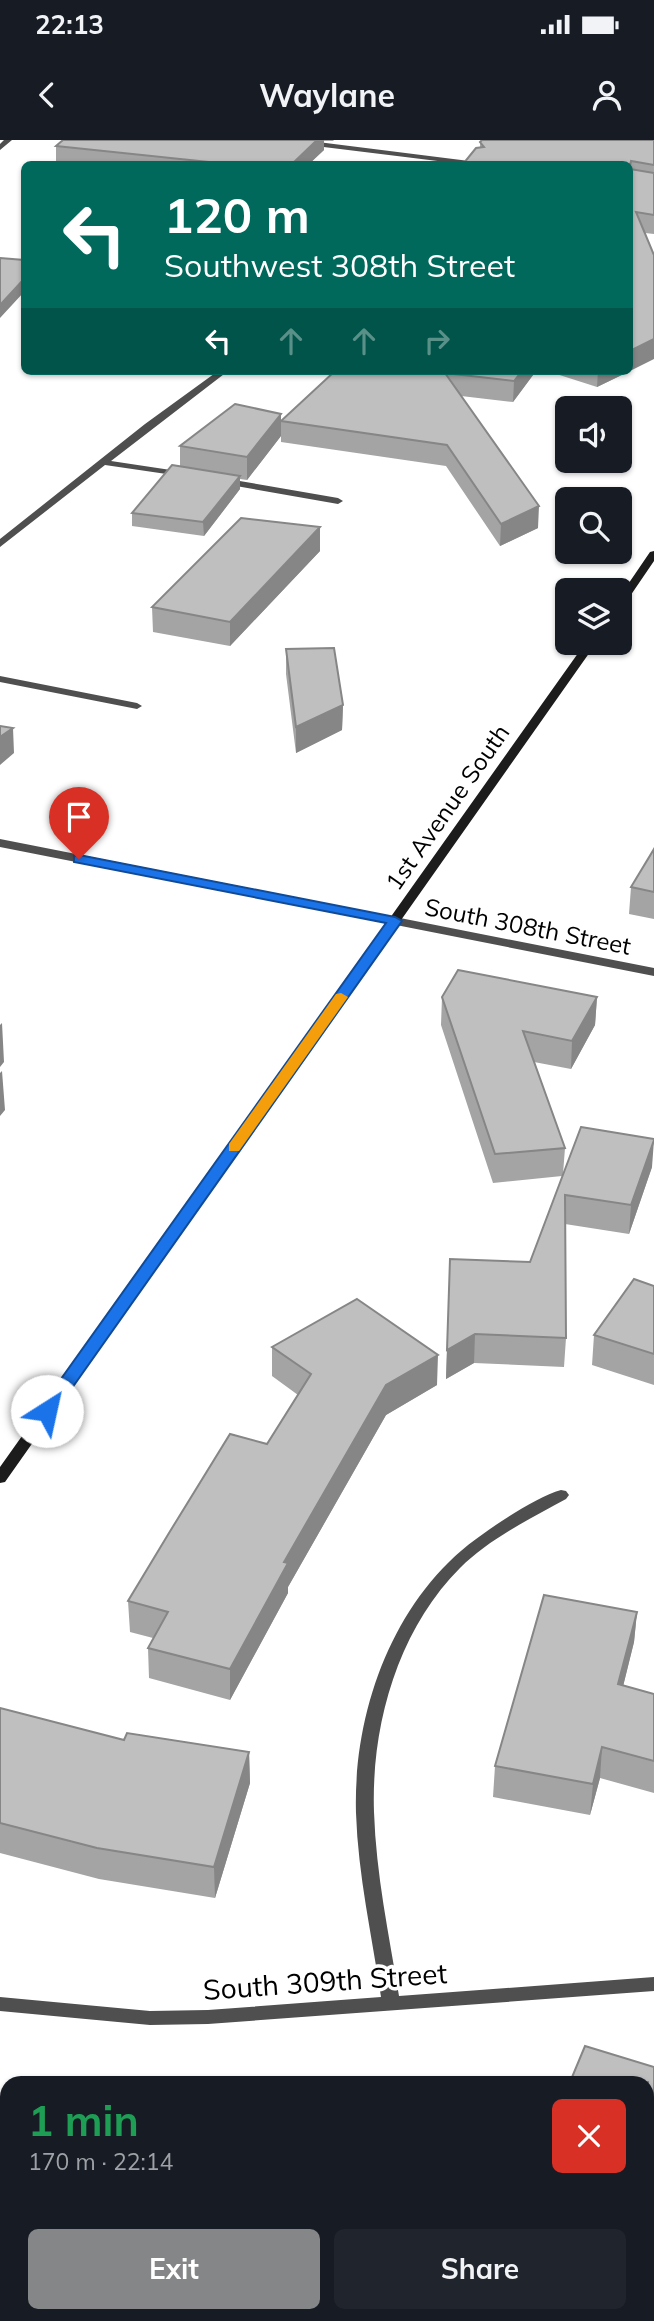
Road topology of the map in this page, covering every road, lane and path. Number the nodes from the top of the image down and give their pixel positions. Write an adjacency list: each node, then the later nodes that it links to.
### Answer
1 (8, 140): 3 (street)
2 (283, 140): 4 (street)
3 (0, 148)
4 (410, 156): 5 (street); 6 (street)
5 (407, 161)
6 (452, 161)
7 (219, 375): 8 (street)
8 (102, 462): 9 (street); 12 (street)
9 (194, 477)
10 (207, 479): 11 (street)
11 (338, 500)
12 (0, 544)
13 (654, 554): 14 (main road)
14 (632, 586)
15 (583, 655): 19 (main road, 1st Avenue South)
16 (0, 678): 17 (street)
17 (137, 705)
18 (0, 843): 19 (street, South 308th Street)
19 (395, 921): 20 (street, South 308th Street); 21 (main road, 1st Avenue South)
20 (654, 972)
21 (0, 1478)
22 (561, 1495): 25 (street)
23 (654, 1984): 25 (street, South 309th Street)
24 (0, 2004): 25 (street, South 309th Street)
25 (391, 2005)

